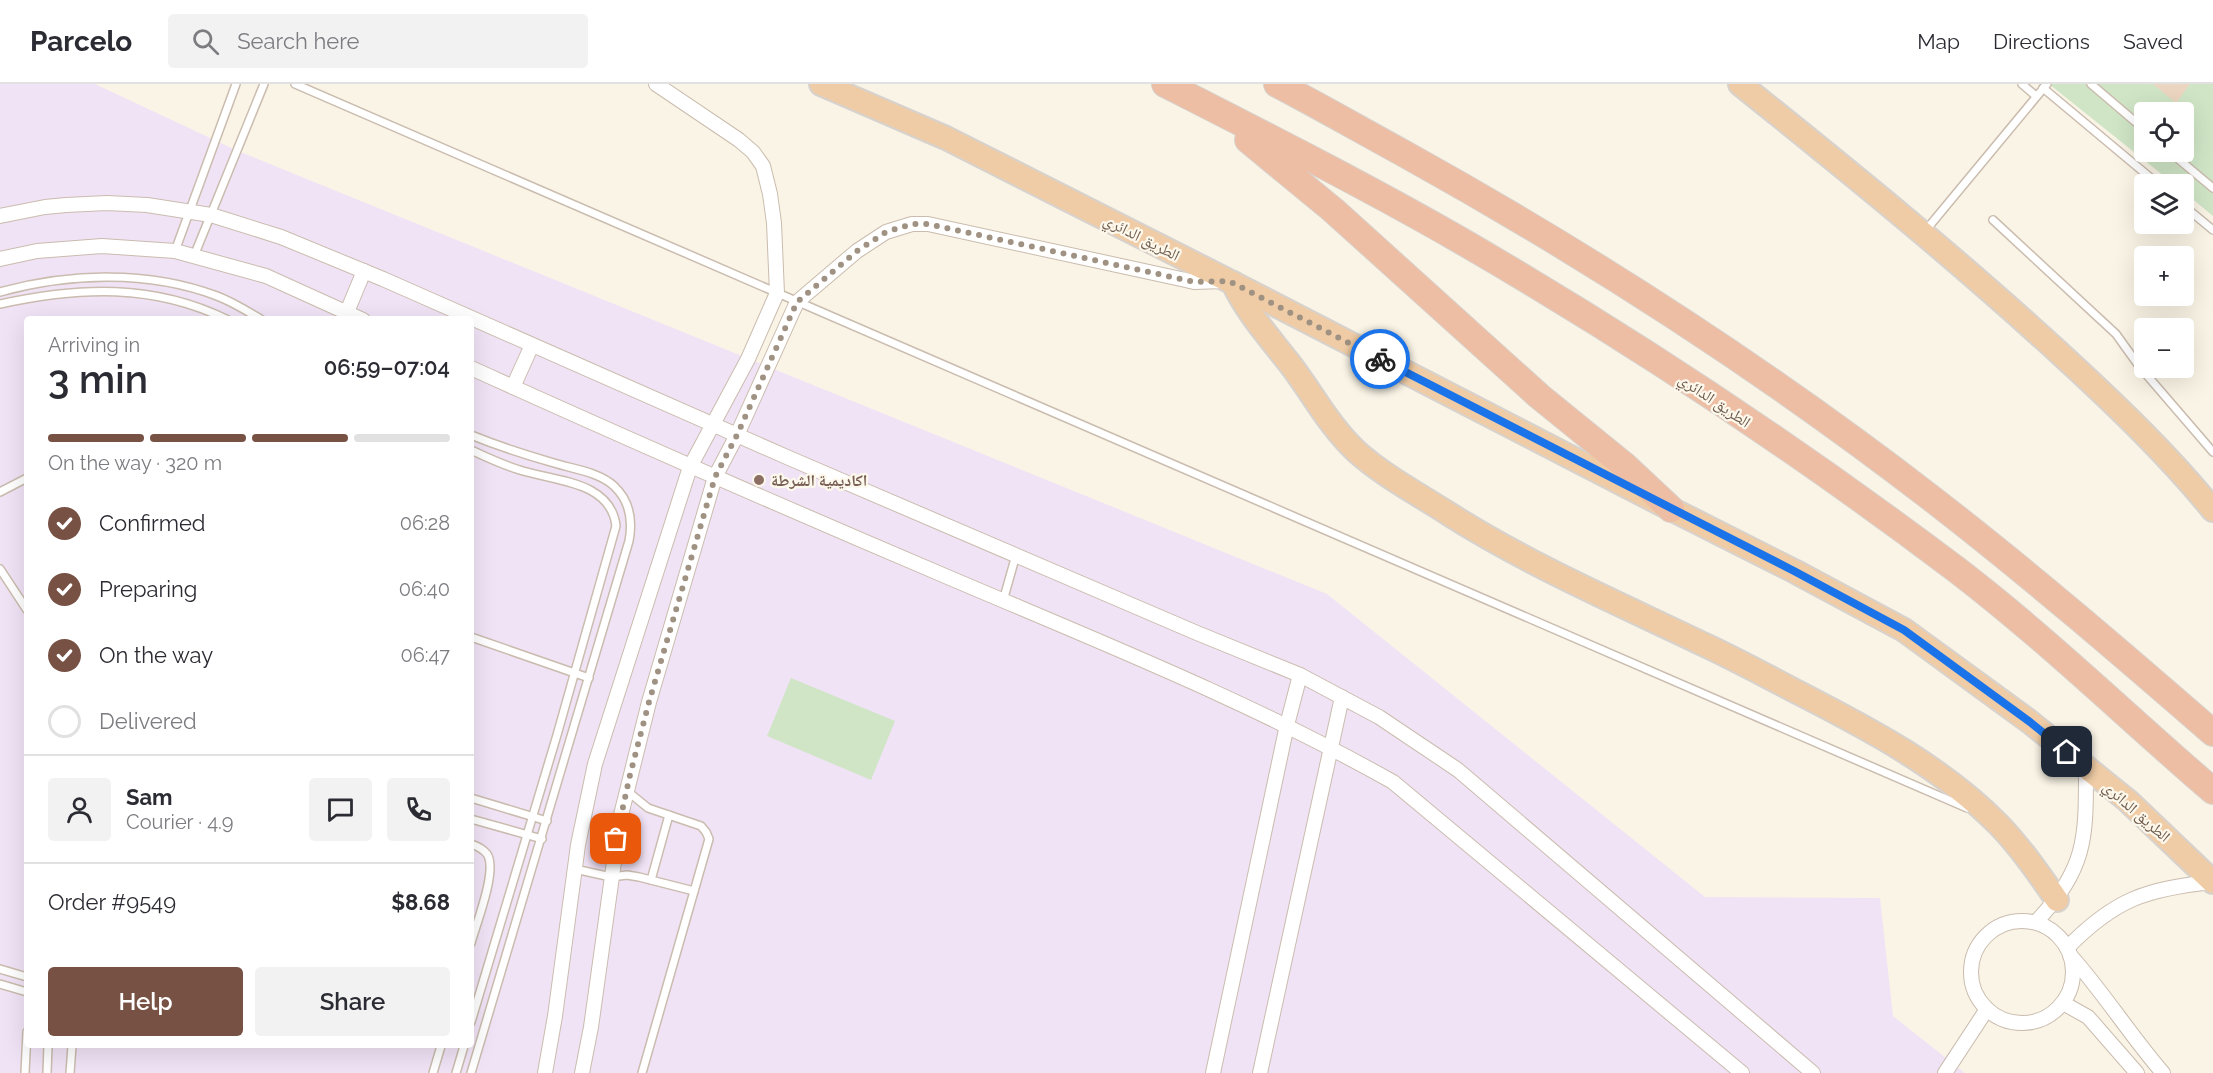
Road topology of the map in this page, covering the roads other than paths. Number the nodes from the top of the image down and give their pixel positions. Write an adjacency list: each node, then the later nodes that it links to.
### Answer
1 (237, 84): 18 (lane)
2 (264, 84): 20 (lane)
3 (296, 84): 31 (lane)
4 (656, 84): 31 (street)
5 (821, 84): 29 (highway, الطريق الدائري)
6 (1165, 84): 13 (highway, الطريق الدائري)
7 (1277, 84): 66 (highway)
8 (1740, 84): 24 (highway)
9 (2022, 84): 12 (lane)
10 (2091, 84): 14 (lane)
11 (2045, 86): 12 (lane); 16 (lane)
12 (2036, 96): 24 (lane)
13 (1204, 104): 54 (highway); 70 (highway, الطريق الدائري)
14 (2134, 121)
15 (2182, 162): 17 (lane)
16 (2146, 174)
17 (2213, 188)
18 (190, 211): 20 (street); 21 (street); 25 (lane)
19 (2194, 214): 23 (lane)
20 (211, 215): 26 (lane); 28 (street)
21 (0, 216)
22 (1993, 220): 47 (lane)
23 (2213, 230)
24 (1924, 233): 55 (highway)
25 (175, 251): 26 (street); 27 (street)
26 (194, 256): 34 (street)
27 (0, 259)
28 (364, 272): 34 (street); 38 (street)
29 (1231, 282): 32 (street); 54 (highway, الطريق الدائري); 74 (highway)
30 (0, 292): 36 (lane)
31 (777, 293): 32 (lane); 43 (street)
32 (797, 302): 44 (street); 74 (lane)
33 (0, 304): 35 (lane)
34 (347, 312): 37 (street)
35 (219, 316)
36 (255, 316)
37 (355, 316)
38 (465, 316)
39 (474, 320): 40 (street)
40 (532, 345): 42 (street); 43 (street)
41 (474, 369): 42 (street)
42 (513, 387): 50 (street)
43 (714, 424): 44 (street); 50 (street)
44 (737, 435): 51 (street); 56 (street)
45 (474, 436): 63 (lane)
46 (474, 451): 49 (lane)
47 (2213, 452)
48 (474, 456): 49 (lane)
49 (487, 457): 61 (lane)
50 (690, 467): 51 (street); 80 (street)
51 (715, 477): 58 (street); 69 (street)
52 (24, 480): 53 (lane)
53 (0, 492)
54 (1671, 509): 68 (highway, الطريق الدائري)
55 (2213, 510)
56 (1016, 555): 58 (lane); 62 (street)
57 (0, 569): 59 (lane)
58 (1003, 601): 65 (street)
59 (24, 605)
60 (474, 638): 61 (lane)
61 (575, 673): 63 (lane); 73 (lane)
62 (1300, 675): 64 (street); 65 (street)
63 (589, 678): 76 (lane)
64 (1342, 697): 67 (street); 113 (street)
65 (1287, 725): 67 (street); 110 (street)
66 (2213, 733)
67 (1330, 746): 111 (street); 112 (street)
68 (2086, 767): 83 (highway, الطريق الدائري); 85 (street)
69 (626, 790): 72 (lane); 81 (street)
70 (2213, 791)
71 (474, 799): 73 (lane)
72 (669, 815): 82 (lane); 84 (lane)
73 (532, 817): 76 (lane); 77 (lane)
74 (1992, 819): 85 (highway)
75 (474, 820): 77 (lane)
76 (547, 821): 78 (lane)
77 (527, 835): 78 (lane); 95 (lane)
78 (542, 839): 106 (lane)
79 (474, 845): 87 (lane)
80 (575, 869): 81 (lane); 107 (street)
81 (611, 877): 82 (lane); 108 (street)
82 (651, 880): 84 (lane)
83 (2213, 882): 88 (street)
84 (694, 891): 109 (lane)
85 (2057, 900): 86 (street)
86 (2036, 922): 88 (street); 94 (street)
87 (474, 932)
88 (2069, 952): 93 (street); 116 (street)
89 (0, 969): 90 (lane)
90 (24, 976)
91 (0, 984): 92 (lane)
92 (24, 991)
93 (2063, 1003): 94 (street); 115 (street)
94 (1987, 1009): 114 (street)
95 (474, 1012)
96 (26, 1048): 101 (lane)
97 (48, 1048): 102 (lane)
98 (72, 1048): 103 (lane)
99 (440, 1048): 104 (lane)
100 (463, 1048): 105 (lane)
101 (25, 1073)
102 (47, 1073)
103 (70, 1073)
104 (433, 1073)
105 (456, 1073)
106 (471, 1073)
107 (545, 1073)
108 (582, 1073)
109 (642, 1073)
110 (1214, 1073)
111 (1260, 1073)
112 (1742, 1073)
113 (1812, 1073)
114 (1945, 1073)
115 (2137, 1073)
116 (2163, 1073)

